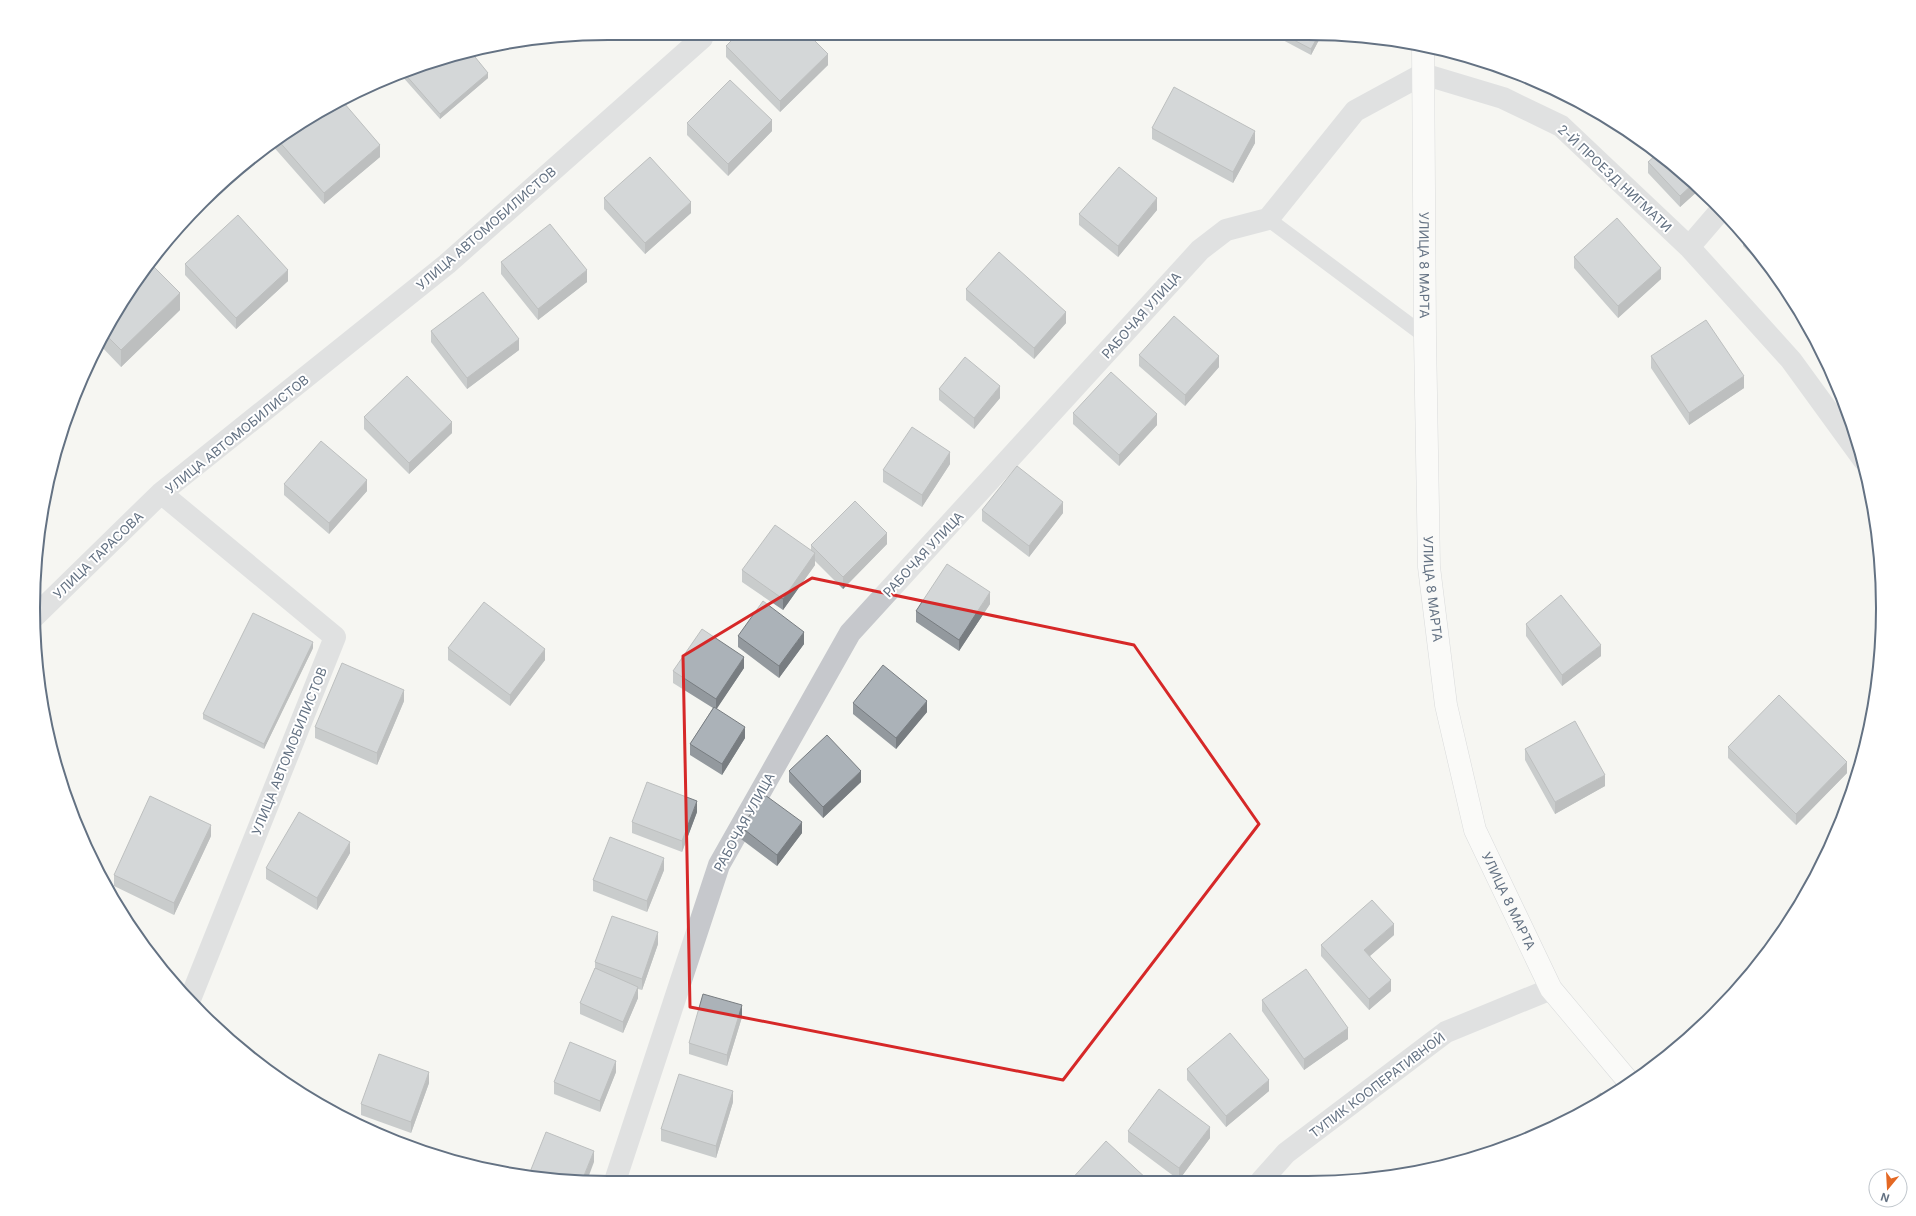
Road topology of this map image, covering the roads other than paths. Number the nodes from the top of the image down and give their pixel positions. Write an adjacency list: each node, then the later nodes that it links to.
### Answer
1 (700, 40): 9 (street, УЛИЦА АВТОМОБИЛИСТОВ)
2 (1423, 52): 3 (main road, УЛИЦА 8 МАРТА)
3 (1423, 74): 5 (street); 6 (street, 2-Й ПРОЕЗД НИГМАТИ); 7 (main road, УЛИЦА 8 МАРТА)
4 (1717, 214): 6 (street)
5 (1268, 219): 7 (lane); 14 (street, РАБОЧАЯ УЛИЦА)
6 (1689, 247): 8 (street, 2-Й ПРОЕЗД НИГМАТИ)
7 (1424, 336): 11 (main road, УЛИЦА 8 МАРТА)
8 (1851, 442)
9 (161, 492): 10 (street, УЛИЦА ТАРАСОВА); 12 (street, УЛИЦА АВТОМОБИЛИСТОВ)
10 (40, 611)
11 (1551, 989): 13 (main road, УЛИЦА 8 МАРТА); 15 (street, ТУПИК КООПЕРАТИВНОЙ)
12 (191, 994)
13 (1626, 1079)
14 (617, 1176)
15 (1265, 1176)

